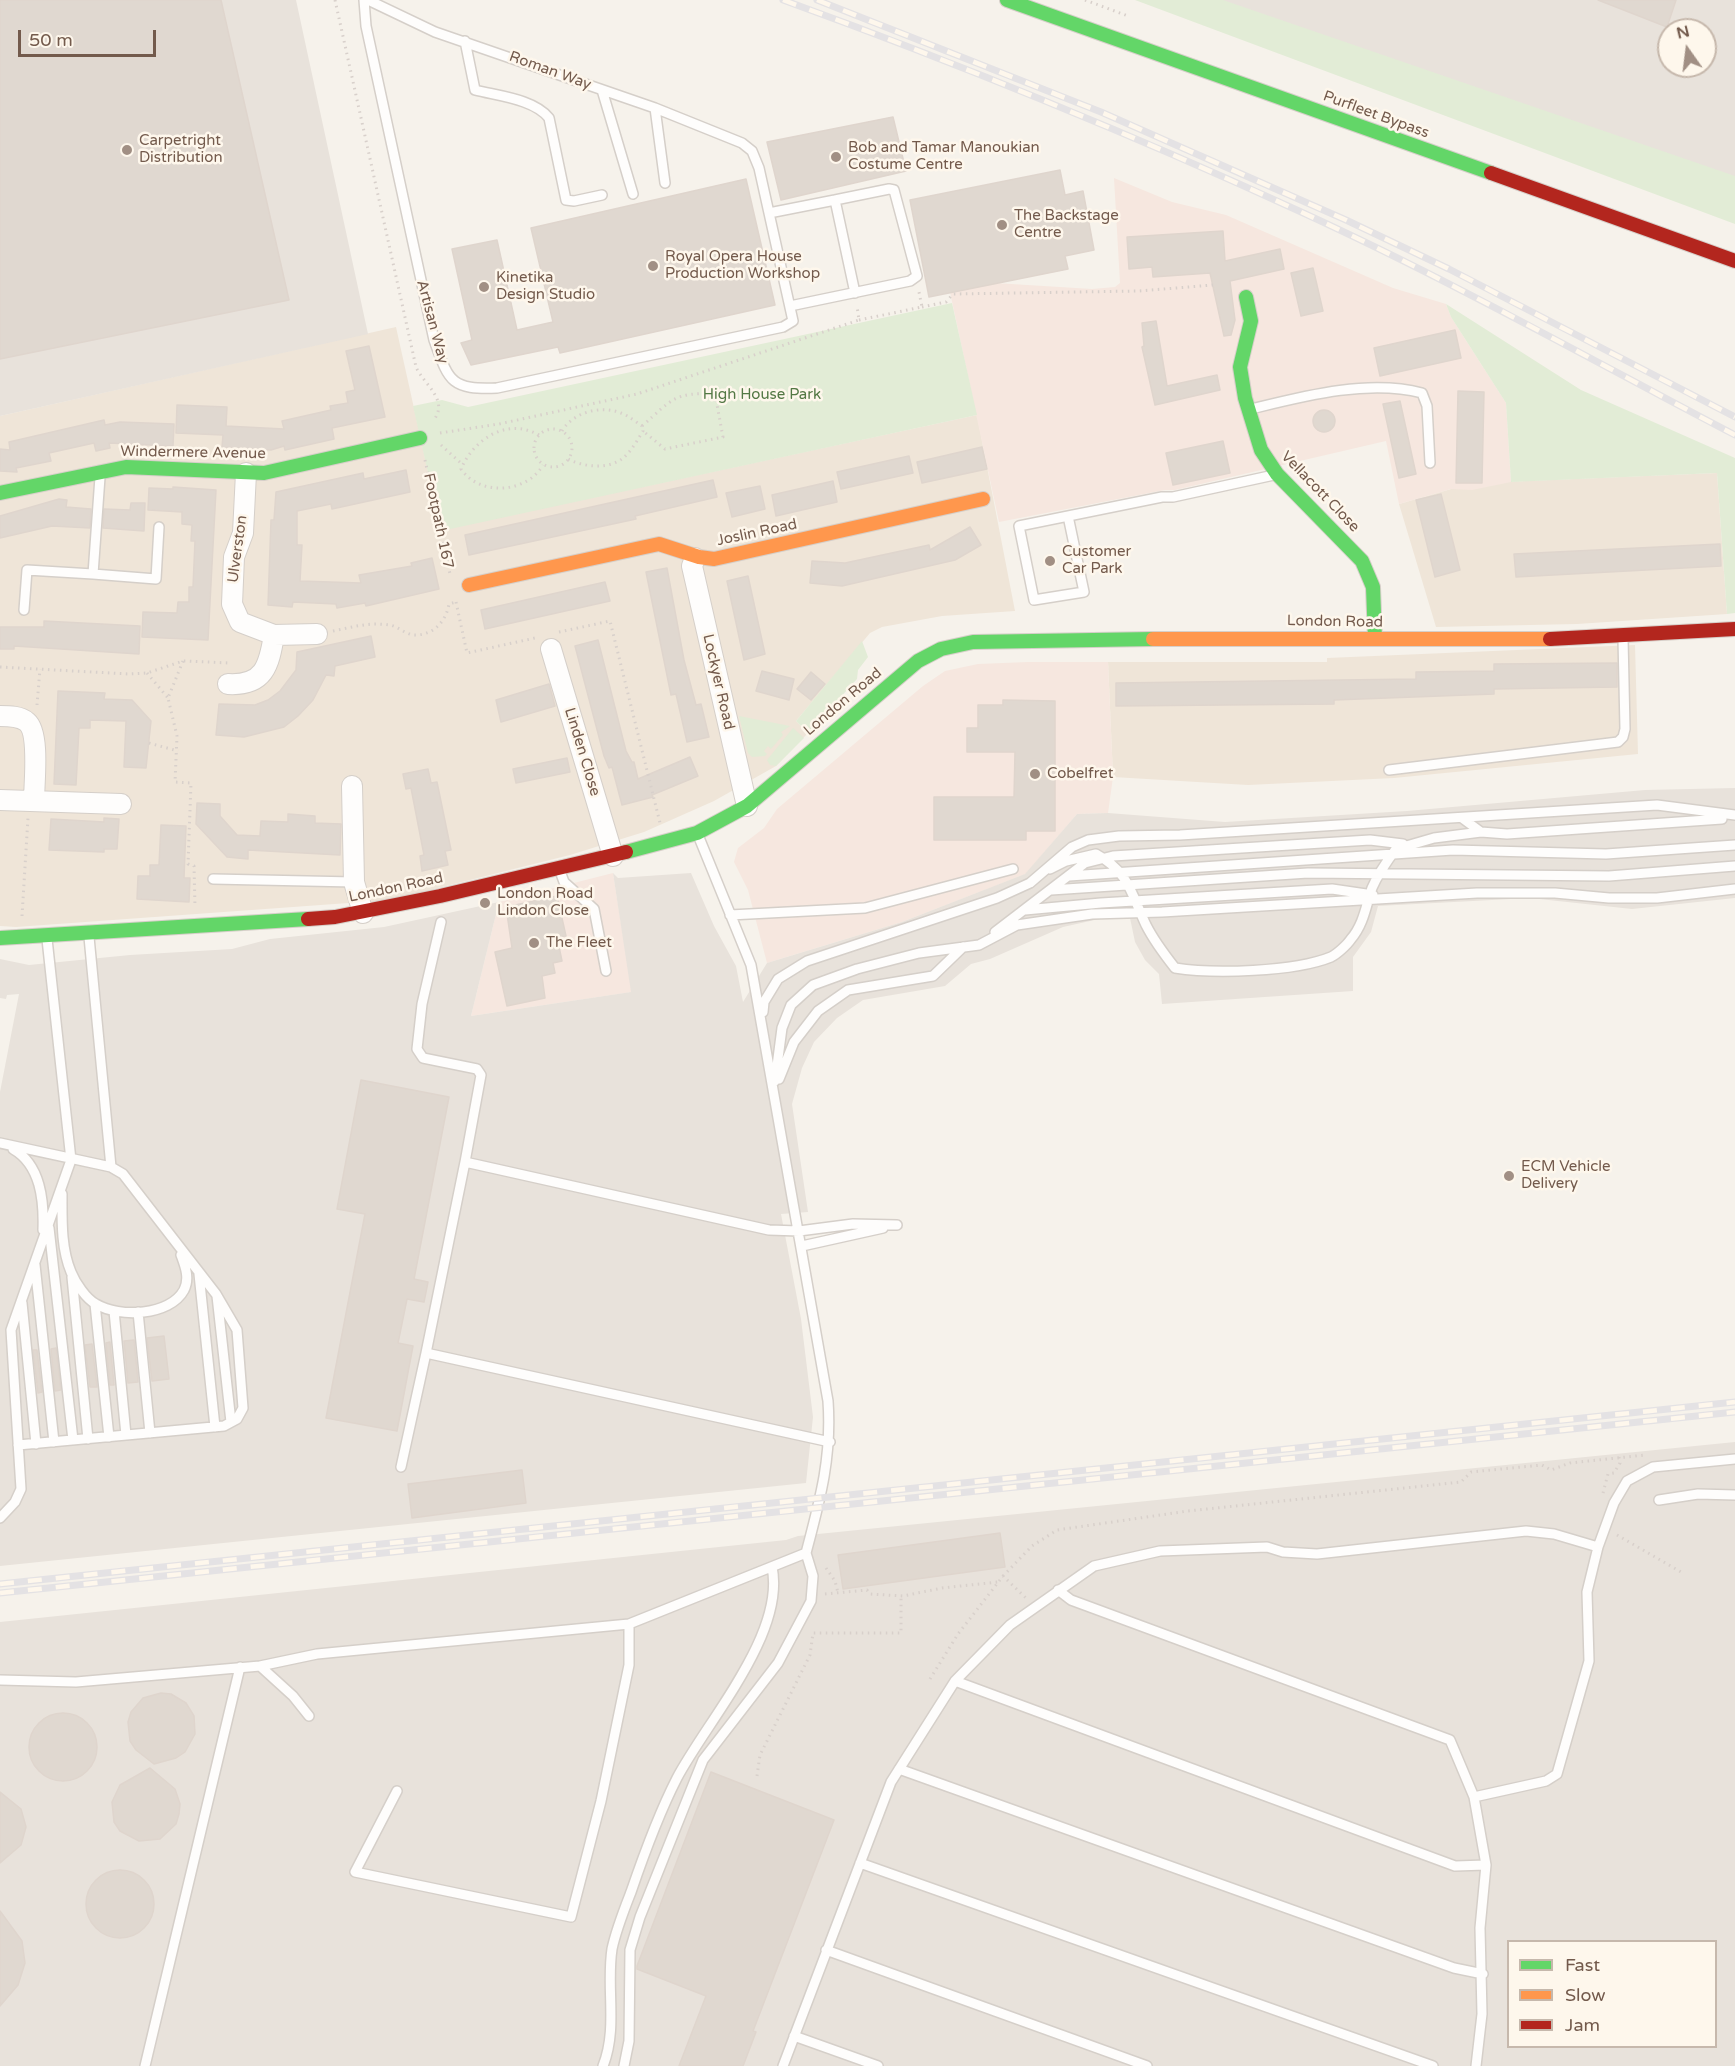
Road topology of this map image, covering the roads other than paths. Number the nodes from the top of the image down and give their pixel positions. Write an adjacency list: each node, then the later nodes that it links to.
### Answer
1 (364, 0): 15 (lane, Artisan Way)
2 (368, 0): 4 (lane, Roman Way)
3 (1007, 0): 12 (street, Purfleet Bypass)
4 (465, 41): 5 (lane, Roman Way); 9 (lane)
5 (602, 90): 6 (lane, Roman Way); 8 (lane)
6 (655, 108): 7 (lane); 11 (lane, Roman Way)
7 (665, 183)
8 (633, 194)
9 (602, 195)
10 (834, 200): 11 (lane); 13 (lane); 13 (lane)
11 (769, 213): 15 (lane)
12 (1735, 261)
13 (855, 293): 15 (lane)
14 (1246, 297): 16 (street, Vellacott Close)
15 (790, 306)
16 (1249, 410): 18 (lane); 21 (street, Vellacott Close)
17 (427, 437): 20 (street, Windermere Avenue)
18 (1430, 463)
19 (100, 471): 20 (street, Windermere Avenue); 22 (street, Windermere Avenue); 27 (lane)
20 (246, 473): 32 (street, Ulverston)
21 (1277, 474): 24 (lane); 34 (street, Vellacott Close)
22 (0, 493)
23 (983, 499): 26 (street, Joslin Road)
24 (1068, 516): 24 (lane)
25 (159, 527): 27 (lane)
26 (695, 558): 28 (street, Joslin Road); 43 (street, Lockyer Road)
27 (93, 574): 29 (lane)
28 (469, 585)
29 (24, 610)
30 (1735, 629): 33 (street, London Road)
31 (317, 634): 32 (street, Ulverston)
32 (274, 635): 36 (street)
33 (1623, 636): 34 (street, London Road); 38 (lane)
34 (1375, 639): 43 (street, London Road)
35 (551, 649): 52 (street, Linden Close)
36 (228, 684)
37 (0, 716): 41 (street)
38 (1389, 770)
39 (352, 786): 62 (street)
40 (0, 800): 41 (street)
41 (32, 801): 42 (street)
42 (121, 804)
43 (747, 806): 47 (street, London Road)
44 (1735, 816): 45 (lane); 46 (lane)
45 (1462, 818): 46 (lane); 58 (lane)
46 (1481, 832): 49 (lane)
47 (697, 833): 52 (street, London Road); 71 (lane)
48 (1735, 844): 50 (lane)
49 (1409, 845): 50 (lane); 51 (lane); 53 (lane)
50 (1453, 850): 51 (lane)
51 (1392, 855): 57 (lane); 59 (lane)
52 (613, 856): 55 (street, London Road)
53 (1104, 858): 57 (lane); 58 (lane); 60 (lane)
54 (1735, 866): 59 (lane)
55 (559, 869): 70 (street, London Road); 78 (lane)
56 (1013, 869): 71 (lane)
57 (1119, 872): 60 (lane); 63 (lane)
58 (1042, 873): 79 (lane)
59 (1380, 873): 63 (lane); 66 (lane)
60 (1069, 876): 65 (lane)
61 (213, 879): 62 (lane)
62 (354, 882): 70 (street)
63 (1128, 884): 65 (lane); 67 (lane)
64 (1735, 889): 66 (lane)
65 (1051, 890): 68 (lane)
66 (1370, 897): 67 (lane); 69 (lane); 69 (lane)
67 (1137, 900): 68 (lane); 69 (lane)
68 (1024, 910): 76 (lane)
69 (1142, 912): 76 (lane)
70 (363, 913): 73 (street, London Road)
71 (730, 915): 79 (lane)
72 (441, 922): 83 (lane)
73 (88, 934): 74 (street, London Road); 84 (lane)
74 (47, 937): 75 (street, London Road); 82 (lane)
75 (0, 938)
76 (979, 945): 77 (lane)
77 (963, 947): 80 (lane); 80 (lane)
78 (606, 971)
79 (762, 1026): 80 (lane)
80 (774, 1093): 87 (lane)
81 (3, 1144): 82 (lane); 89 (lane)
82 (71, 1160): 84 (lane); 85 (lane)
83 (465, 1162): 87 (lane); 99 (lane)
84 (111, 1167): 88 (lane)
85 (63, 1184): 86 (lane); 92 (lane)
86 (49, 1223): 89 (lane); 106 (lane)
87 (799, 1232): 90 (lane); 90 (lane)
88 (174, 1239): 93 (lane); 98 (lane)
89 (42, 1241): 91 (lane)
90 (802, 1246): 108 (lane)
91 (35, 1262): 95 (lane); 107 (lane)
92 (71, 1274): 96 (lane); 105 (lane)
93 (199, 1274): 94 (lane); 101 (lane)
94 (216, 1294): 100 (lane); 100 (lane)
95 (22, 1299): 109 (lane); 110 (lane)
96 (95, 1304): 97 (lane); 104 (lane)
97 (114, 1311): 98 (lane); 103 (lane)
98 (138, 1312): 102 (lane)
99 (426, 1353): 108 (lane); 112 (lane)
100 (231, 1422): 101 (lane)
101 (215, 1427): 102 (lane)
102 (150, 1433): 103 (lane)
103 (126, 1435): 104 (lane)
104 (109, 1437): 105 (lane)
105 (88, 1439): 106 (lane)
106 (73, 1440): 107 (lane)
107 (54, 1442): 109 (lane)
108 (830, 1442): 117 (lane)
109 (36, 1444): 110 (lane)
110 (18, 1445): 115 (lane)
111 (1735, 1459): 116 (lane)
112 (401, 1467)
113 (1735, 1495): 114 (lane)
114 (1659, 1500)
115 (0, 1518)
116 (1598, 1547): 119 (lane); 128 (lane)
117 (806, 1553): 118 (lane); 136 (lane)
118 (772, 1567): 120 (lane); 135 (lane)
119 (1058, 1590): 124 (lane); 128 (lane)
120 (629, 1624): 121 (lane); 127 (lane)
121 (260, 1666): 122 (lane); 125 (lane)
122 (240, 1667): 123 (lane); 134 (lane)
123 (0, 1680)
124 (955, 1681): 126 (lane); 130 (lane)
125 (309, 1716)
126 (899, 1769): 129 (lane); 132 (lane)
127 (397, 1791)
128 (1474, 1797): 130 (lane)
129 (860, 1863): 131 (lane); 140 (lane)
130 (1486, 1865): 132 (lane)
131 (826, 1950): 133 (lane); 139 (lane)
132 (1483, 1974): 141 (lane)
133 (794, 2036): 137 (lane); 138 (lane)
134 (145, 2066)
135 (603, 2066)
136 (624, 2066)
137 (783, 2066)
138 (878, 2066)
139 (1147, 2066)
140 (1433, 2066)
141 (1476, 2066)

